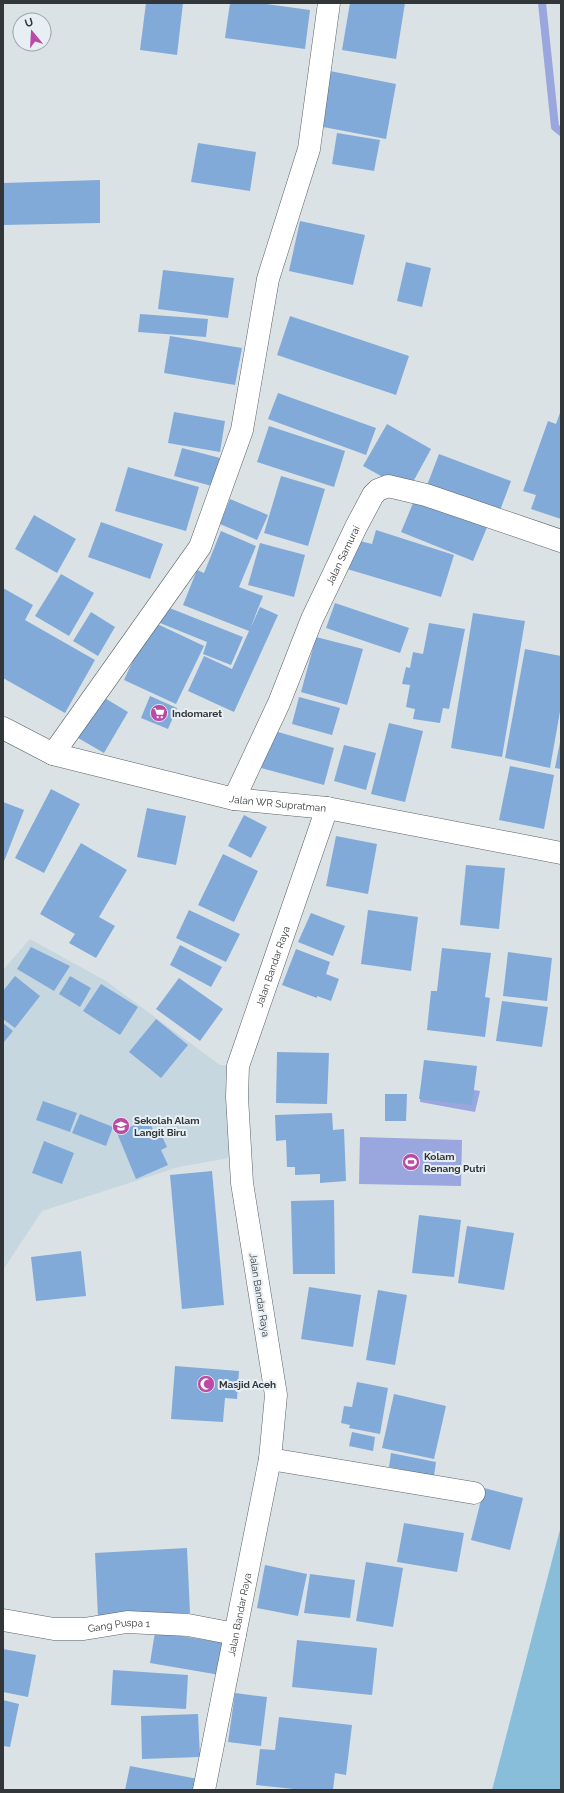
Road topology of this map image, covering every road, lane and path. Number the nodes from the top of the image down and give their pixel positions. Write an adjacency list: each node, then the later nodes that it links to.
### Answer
1 (330, 3): 4 (main road)
2 (561, 540): 5 (main road, Jalan Samurai)
3 (3, 728): 4 (main road, Jalan WR Supratman)
4 (53, 754): 5 (main road, Jalan WR Supratman)
5 (234, 799): 6 (main road, Jalan WR Supratman)
6 (327, 808): 7 (main road, Jalan WR Supratman); 8 (main road, Jalan Bandar Raya)
7 (561, 853)
8 (270, 1460): 9 (main road); 11 (main road, Jalan Bandar Raya)
9 (474, 1493)
10 (3, 1620): 11 (main road, Gang Puspa 1)
11 (235, 1634): 12 (main road, Jalan Bandar Raya)
12 (204, 1790)

